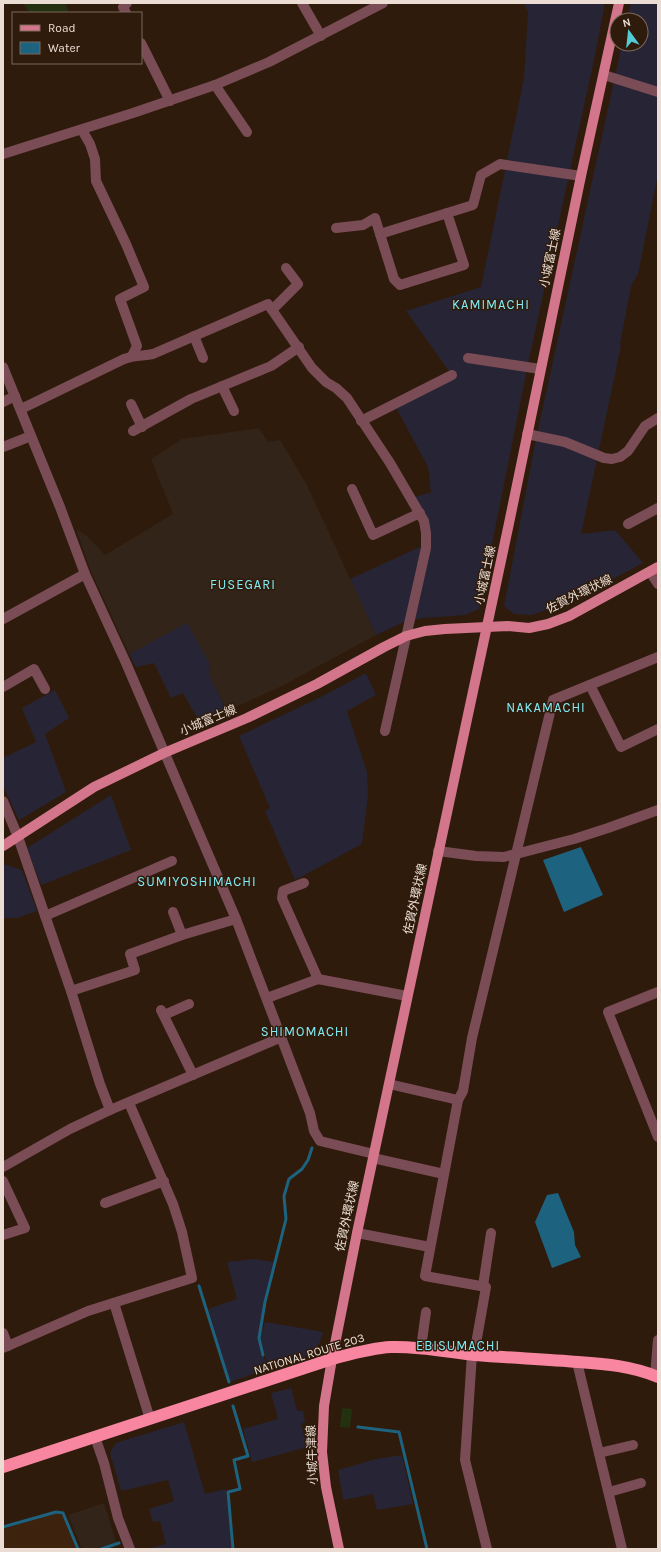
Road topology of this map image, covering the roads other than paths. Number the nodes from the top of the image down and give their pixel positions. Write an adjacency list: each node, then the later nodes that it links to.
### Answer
1 (127, 3): 5 (street)
2 (302, 3): 6 (street)
3 (382, 3): 6 (street)
4 (619, 3): 8 (main road, 小城富士線)
5 (126, 12)
6 (320, 36): 9 (street)
7 (142, 45): 11 (street)
8 (604, 75): 10 (street); 15 (main road, 小城富士線)
9 (215, 85): 11 (street); 13 (street)
10 (658, 92)
11 (170, 101): 12 (street)
12 (82, 130): 14 (street); 23 (street)
13 (247, 132)
14 (3, 154)
15 (581, 176): 16 (street); 27 (main road, 小城富士線)
16 (447, 213): 18 (street); 18 (street)
17 (336, 228): 18 (street)
18 (380, 234)
19 (286, 268): 20 (street)
20 (272, 310): 21 (street); 22 (street)
21 (194, 336): 23 (street); 24 (street)
22 (299, 347): 29 (street); 36 (street)
23 (132, 356): 33 (street)
24 (203, 358)
25 (468, 358): 27 (street)
26 (3, 367): 30 (street)
27 (540, 369): 37 (main road, 小城富士線)
28 (452, 375): 36 (street)
29 (222, 386): 32 (street); 34 (street)
30 (15, 396): 31 (street); 33 (street)
31 (3, 402)
32 (131, 404)
33 (21, 410): 38 (street)
34 (234, 411)
35 (658, 418): 37 (street)
36 (361, 421): 42 (street)
37 (527, 434): 48 (main road, 小城富士線)
38 (32, 436): 39 (street); 45 (street)
39 (3, 447)
40 (352, 489): 42 (street)
41 (658, 508): 43 (street)
42 (420, 512): 49 (street)
43 (628, 524)
44 (654, 569): 46 (street); 48 (main road, 佐賀外環状線)
45 (85, 574): 47 (street); 56 (street)
46 (658, 584)
47 (3, 618)
48 (486, 627): 49 (main road, 小城富士線); 61 (main road, 佐賀外環状線)
49 (406, 636): 55 (street); 56 (main road, 小城富士線)
50 (658, 657): 51 (street)
51 (590, 685): 54 (street); 62 (street)
52 (3, 687): 53 (street)
53 (45, 689)
54 (658, 729)
55 (385, 731)
56 (164, 752): 59 (main road, 小城富士線); 67 (street)
57 (3, 801): 59 (street)
58 (658, 810): 62 (street)
59 (18, 837): 60 (main road, 小城富士線); 66 (street)
60 (3, 846)
61 (438, 851): 62 (street); 72 (main road, 佐賀外環状線)
62 (515, 853): 78 (street)
63 (172, 861): 66 (street)
64 (304, 882): 69 (street)
65 (173, 912): 68 (street)
66 (45, 916): 70 (street)
67 (236, 919): 68 (street); 73 (street)
68 (182, 935): 70 (street)
69 (318, 979): 72 (street); 73 (street)
70 (71, 991): 80 (street)
71 (658, 992): 81 (street)
72 (407, 996): 77 (main road, 佐賀外環状線)
73 (266, 998): 75 (street)
74 (189, 1004): 76 (street)
75 (282, 1038): 76 (street); 82 (street)
76 (193, 1075): 79 (street)
77 (389, 1084): 78 (street); 82 (main road, 佐賀外環状線)
78 (458, 1100): 84 (street)
79 (129, 1103): 80 (street); 86 (street)
80 (110, 1110): 83 (street)
81 (658, 1137)
82 (373, 1156): 84 (street); 88 (main road, 佐賀外環状線)
83 (3, 1167)
84 (444, 1174): 91 (street)
85 (3, 1181): 90 (street)
86 (164, 1181): 87 (street); 93 (street)
87 (105, 1203)
88 (357, 1233): 91 (street); 100 (main road, 佐賀外環状線)
89 (491, 1233): 92 (street)
90 (3, 1235)
91 (430, 1247): 92 (street)
92 (483, 1286): 99 (street)
93 (114, 1303): 97 (street); 103 (street)
94 (426, 1312): 98 (street)
95 (3, 1333): 97 (street)
96 (658, 1340): 102 (street)
97 (5, 1347)
98 (421, 1348): 99 (highway, NATIONAL ROUTE 203); 100 (highway, NATIONAL ROUTE 203)
99 (473, 1355): 101 (highway, NATIONAL ROUTE 203); 112 (street)
100 (332, 1359): 103 (highway, NATIONAL ROUTE 203); 111 (main road, 小城牛津線)
101 (577, 1362): 102 (highway, NATIONAL ROUTE 203); 106 (street)
102 (656, 1377)
103 (150, 1419): 104 (highway, NATIONAL ROUTE 203)
104 (95, 1437): 107 (highway, NATIONAL ROUTE 203); 110 (street)
105 (633, 1445): 106 (street)
106 (600, 1453): 109 (street)
107 (3, 1467)
108 (642, 1484): 109 (street)
109 (608, 1492): 113 (street)
110 (130, 1549)
111 (338, 1549)
112 (487, 1549)
113 (622, 1549)

